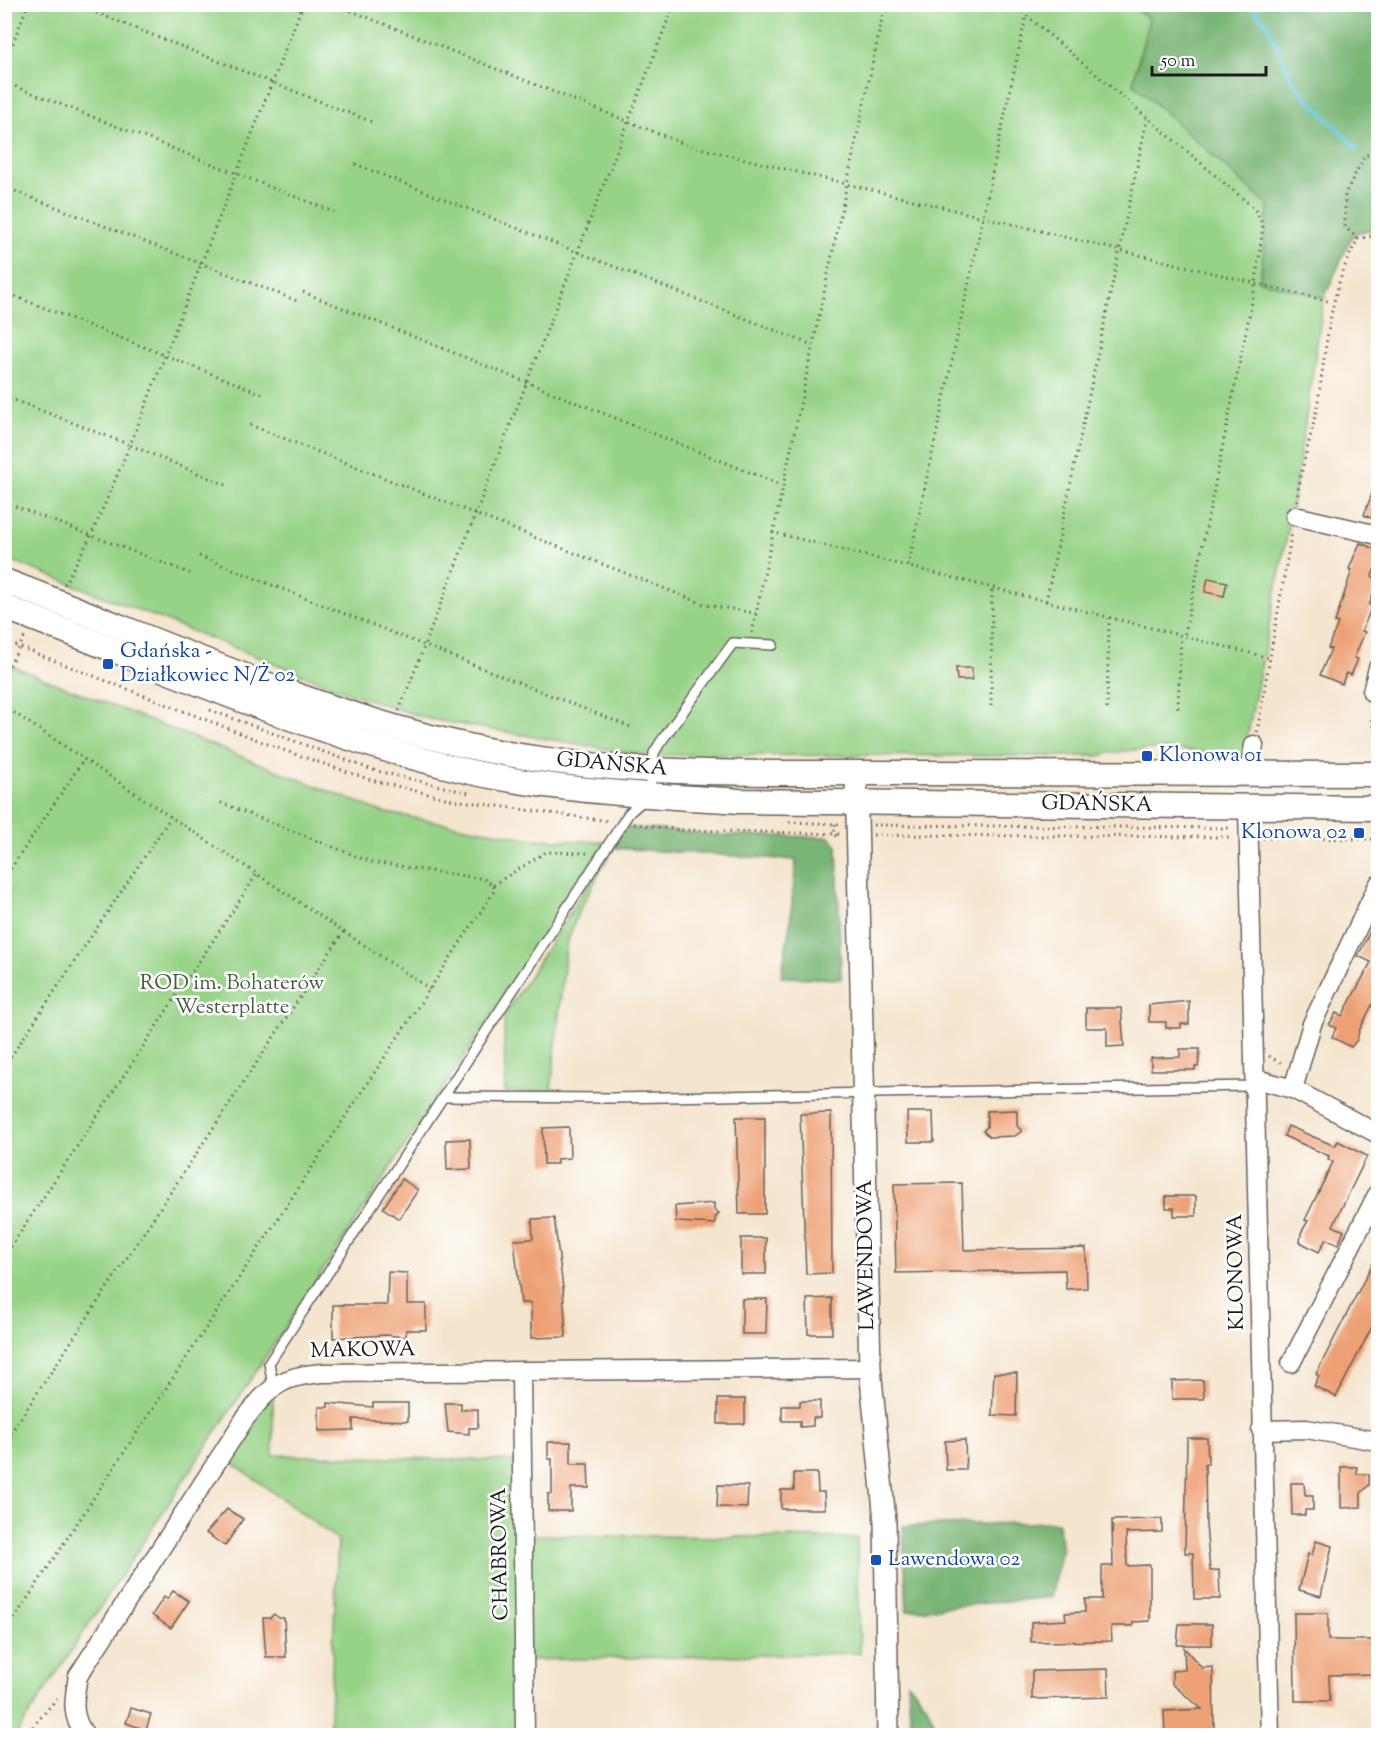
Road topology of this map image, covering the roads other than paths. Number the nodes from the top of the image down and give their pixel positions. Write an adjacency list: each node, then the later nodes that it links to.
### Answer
1 (1295, 516): 2 (street)
2 (1378, 535)
3 (4, 580): 9 (main road, GDAŃSKA)
4 (4, 607): 13 (main road, GDAŃSKA)
5 (773, 645): 9 (lane)
6 (1378, 668): 7 (street)
7 (1372, 692)
8 (1254, 745): 11 (street)
9 (652, 771): 10 (main road, GDAŃSKA); 13 (lane)
10 (856, 773): 11 (main road, GDAŃSKA); 14 (street, LAWENDOWA)
11 (1249, 774): 12 (main road, GDAŃSKA); 15 (street)
12 (1378, 774)
13 (649, 795): 14 (main road, GDAŃSKA); 21 (lane)
14 (855, 804): 15 (main road, GDAŃSKA); 20 (street, LAWENDOWA)
15 (1248, 807): 16 (main road, GDAŃSKA); 18 (street, KLONOWA)
16 (1378, 808)
17 (1378, 885): 19 (street)
18 (1256, 1079): 19 (street); 20 (lane); 28 (street, KLONOWA)
19 (1296, 1081): 22 (street)
20 (863, 1092): 21 (lane); 25 (street, LAWENDOWA)
21 (444, 1097): 27 (lane)
22 (1378, 1134)
23 (1378, 1192): 24 (street)
24 (1291, 1363)
25 (870, 1368): 26 (street, MAKOWA); 32 (street, LAWENDOWA)
26 (521, 1372): 27 (street, MAKOWA); 31 (street, CHABROWA)
27 (273, 1386): 30 (street, MAKOWA)
28 (1261, 1430): 29 (street); 33 (street, KLONOWA)
29 (1378, 1441)
30 (86, 1736)
31 (525, 1736)
32 (888, 1736)
33 (1270, 1736)

